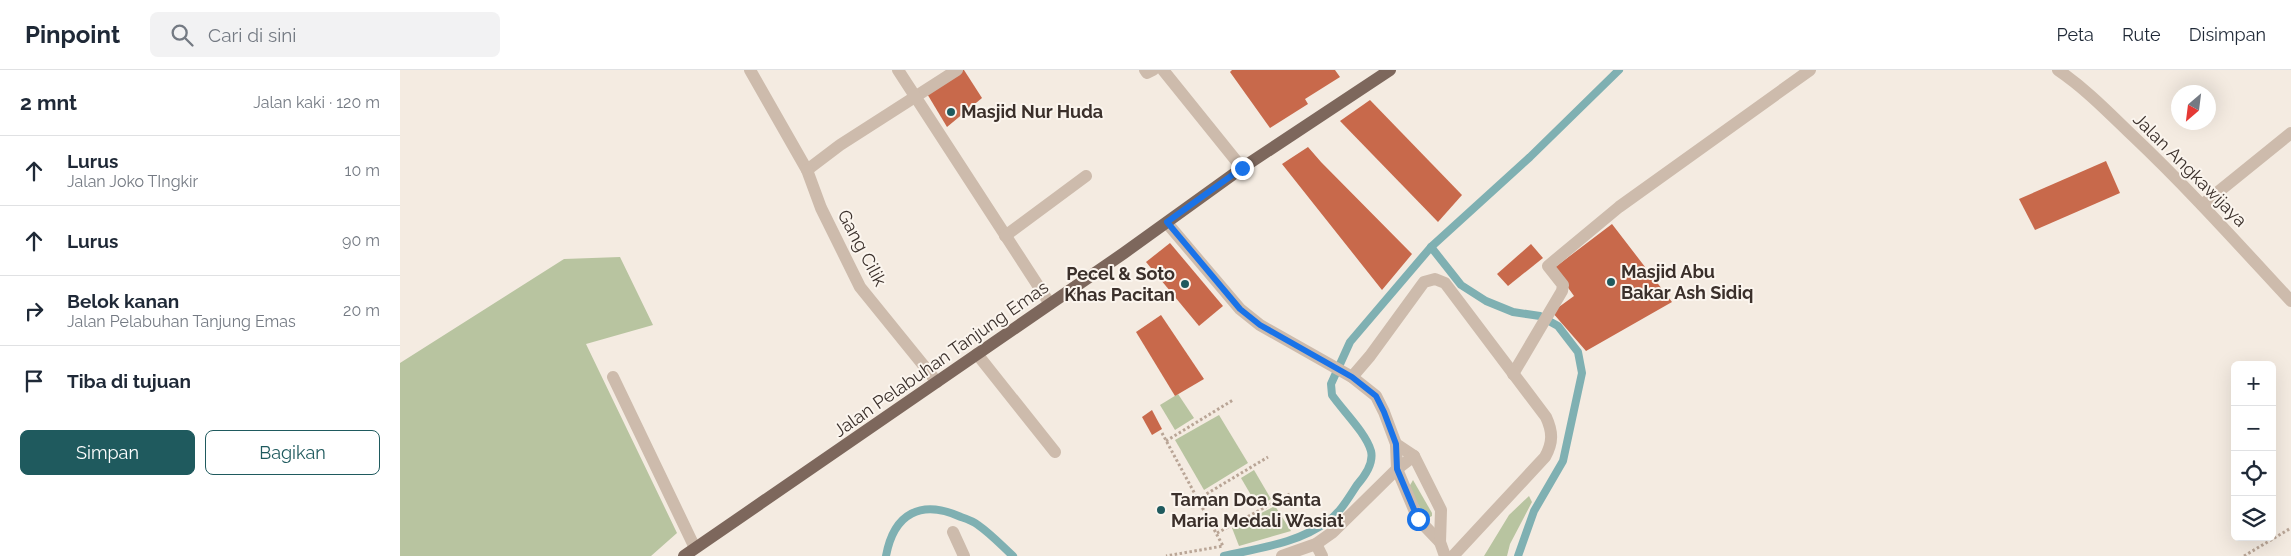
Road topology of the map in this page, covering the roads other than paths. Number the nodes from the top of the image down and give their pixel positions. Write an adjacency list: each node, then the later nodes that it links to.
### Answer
1 (750, 70): 13 (street, Gang Cilik)
2 (899, 70): 10 (street)
3 (957, 70): 10 (street)
4 (1145, 70): 5 (street)
5 (1153, 70)
6 (1163, 70): 12 (street)
7 (1810, 70): 21 (street)
8 (2058, 70): 15 (street, Jalan Angkawijaya)
9 (1384, 72): 12 (main road, Jalan Pelabuhan Tanjung Emas)
10 (914, 95): 13 (street); 17 (street)
11 (2291, 133): 15 (street)
12 (1242, 168): 16 (main road, Jalan Pelabuhan Tanjung Emas)
13 (807, 170): 24 (street, Gang Cilik)
14 (1086, 176): 17 (street)
15 (2202, 205): 18 (street, Jalan Angkawijaya)
16 (1167, 222): 19 (main road, Jalan Pelabuhan Tanjung Emas); 22 (street)
17 (1005, 236): 19 (street)
18 (2291, 301)
19 (1050, 304): 20 (main road, Jalan Pelabuhan Tanjung Emas)
20 (977, 354): 24 (main road, Jalan Pelabuhan Tanjung Emas); 26 (street)
21 (1513, 374): 22 (street); 37 (street)
22 (1348, 375): 25 (street)
23 (613, 377): 31 (street)
24 (937, 382): 31 (main road, Jalan Pelabuhan Tanjung Emas)
25 (1396, 444): 27 (street); 28 (street)
26 (1055, 452)
27 (1414, 456): 28 (street); 30 (street)
28 (1397, 469): 30 (street); 32 (street)
29 (953, 532): 34 (street)
30 (1440, 542): 36 (street)
31 (695, 548): 33 (main road, Jalan Pelabuhan Tanjung Emas)
32 (1319, 550): 35 (street)
33 (684, 556)
34 (964, 556)
35 (1282, 556)
36 (1445, 556)
37 (1453, 556)

